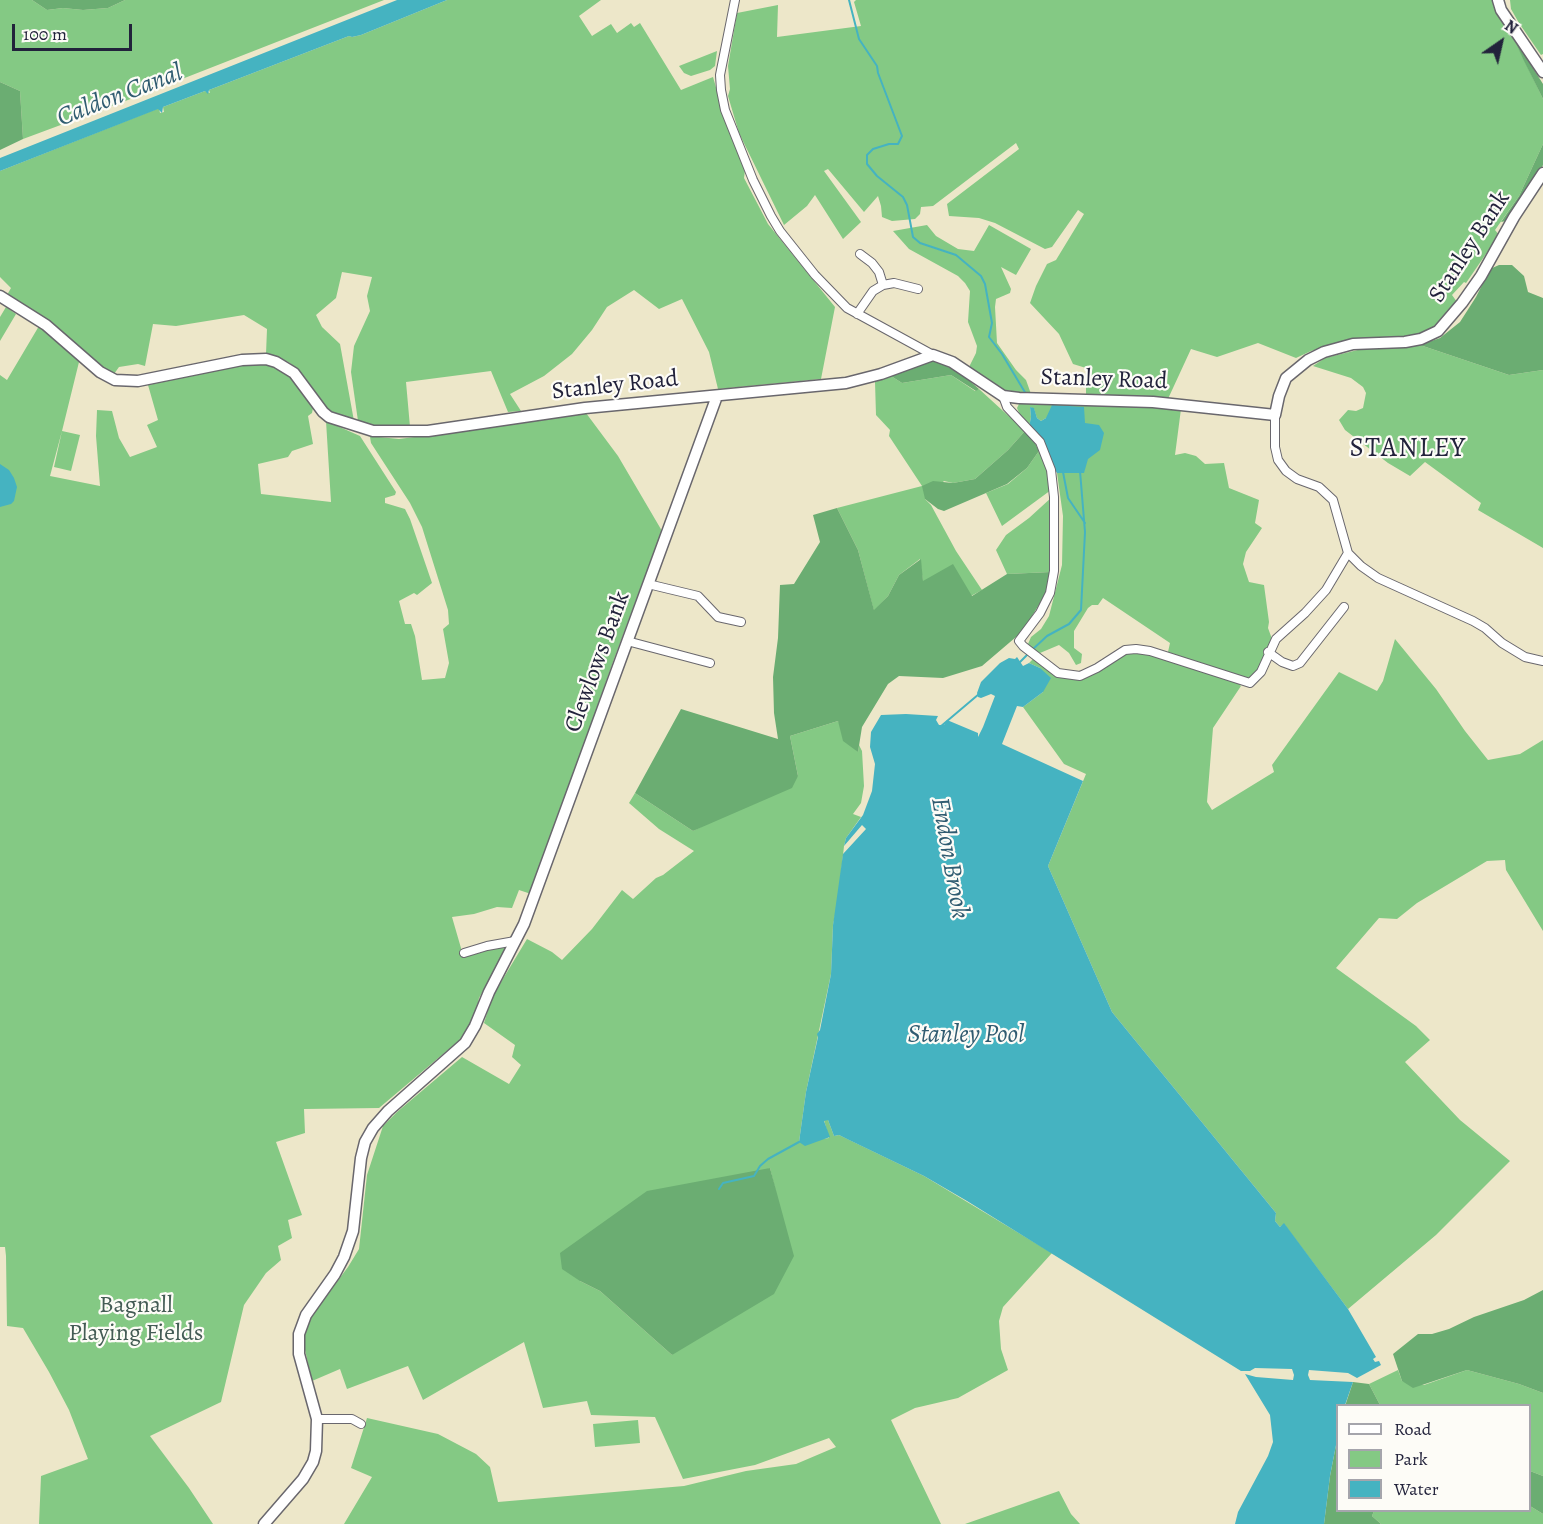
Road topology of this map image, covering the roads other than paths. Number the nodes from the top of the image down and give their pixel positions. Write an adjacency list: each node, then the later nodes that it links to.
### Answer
1 (735, 0): 9 (street)
2 (1498, 0): 3 (street)
3 (1543, 72)
4 (1543, 173): 13 (street, Stanley Bank)
5 (860, 254): 6 (street)
6 (883, 285): 7 (street); 9 (street)
7 (918, 289)
8 (0, 296): 11 (street, Stanley Road)
9 (857, 314): 10 (street)
10 (933, 355): 11 (street, Stanley Road); 12 (street, Stanley Road)
11 (717, 396): 15 (street, Clewlows Bank)
12 (1003, 396): 13 (street, Stanley Road); 19 (street)
13 (1275, 415): 14 (street, Stanley Bank)
14 (1348, 554): 19 (street); 20 (street)
15 (648, 584): 17 (street); 18 (street, Clewlows Bank)
16 (1344, 607): 19 (street)
17 (741, 622)
18 (627, 641): 21 (street); 22 (street, Clewlows Bank)
19 (1268, 652)
20 (1543, 661)
21 (710, 663)
22 (515, 942): 23 (street); 24 (street, Clewlows Bank)
23 (464, 953)
24 (317, 1419): 25 (street); 26 (street, Clewlows Bank)
25 (361, 1424)
26 (264, 1524)

